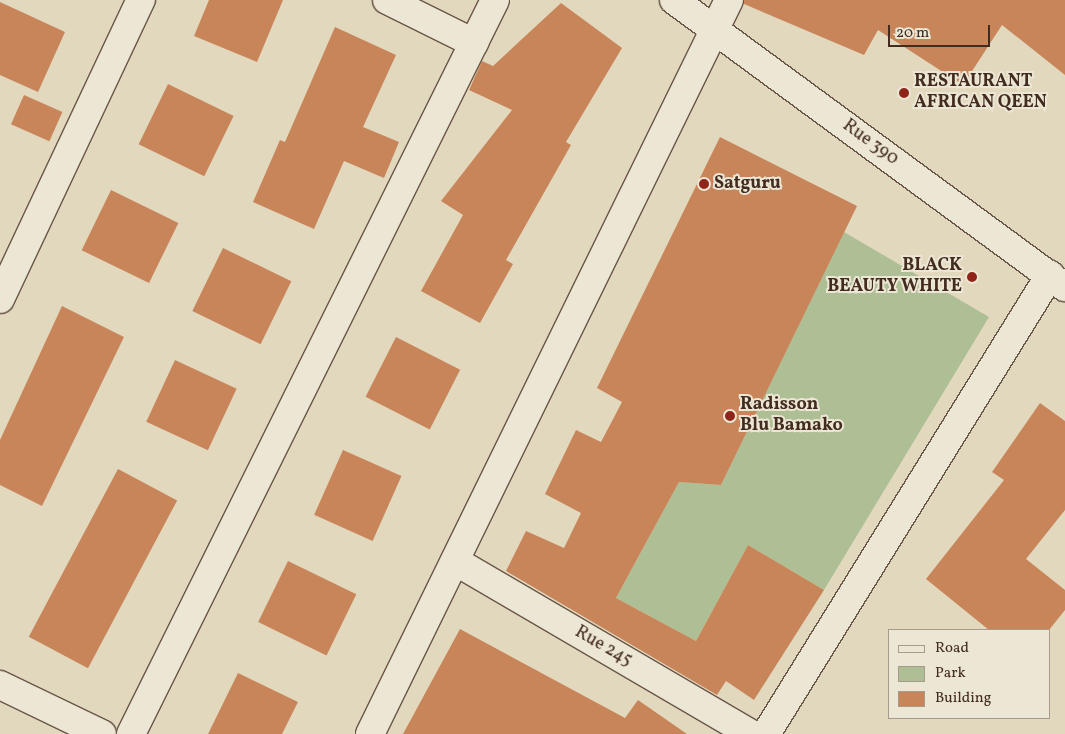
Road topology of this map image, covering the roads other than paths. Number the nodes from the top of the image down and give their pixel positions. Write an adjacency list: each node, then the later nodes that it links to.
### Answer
1 (141, 0): 9 (street)
2 (387, 0): 7 (street)
3 (495, 0): 7 (street)
4 (674, 0): 6 (street, Rue 390)
5 (729, 0): 6 (street)
6 (715, 30): 8 (street, Rue 390); 10 (street)
7 (474, 43): 13 (street)
8 (1057, 281): 16 (street)
9 (0, 299)
10 (455, 561): 14 (street); 15 (street, Rue 245)
11 (0, 685): 12 (street)
12 (102, 734)
13 (131, 734)
14 (370, 734)
15 (751, 734)
16 (766, 734)

